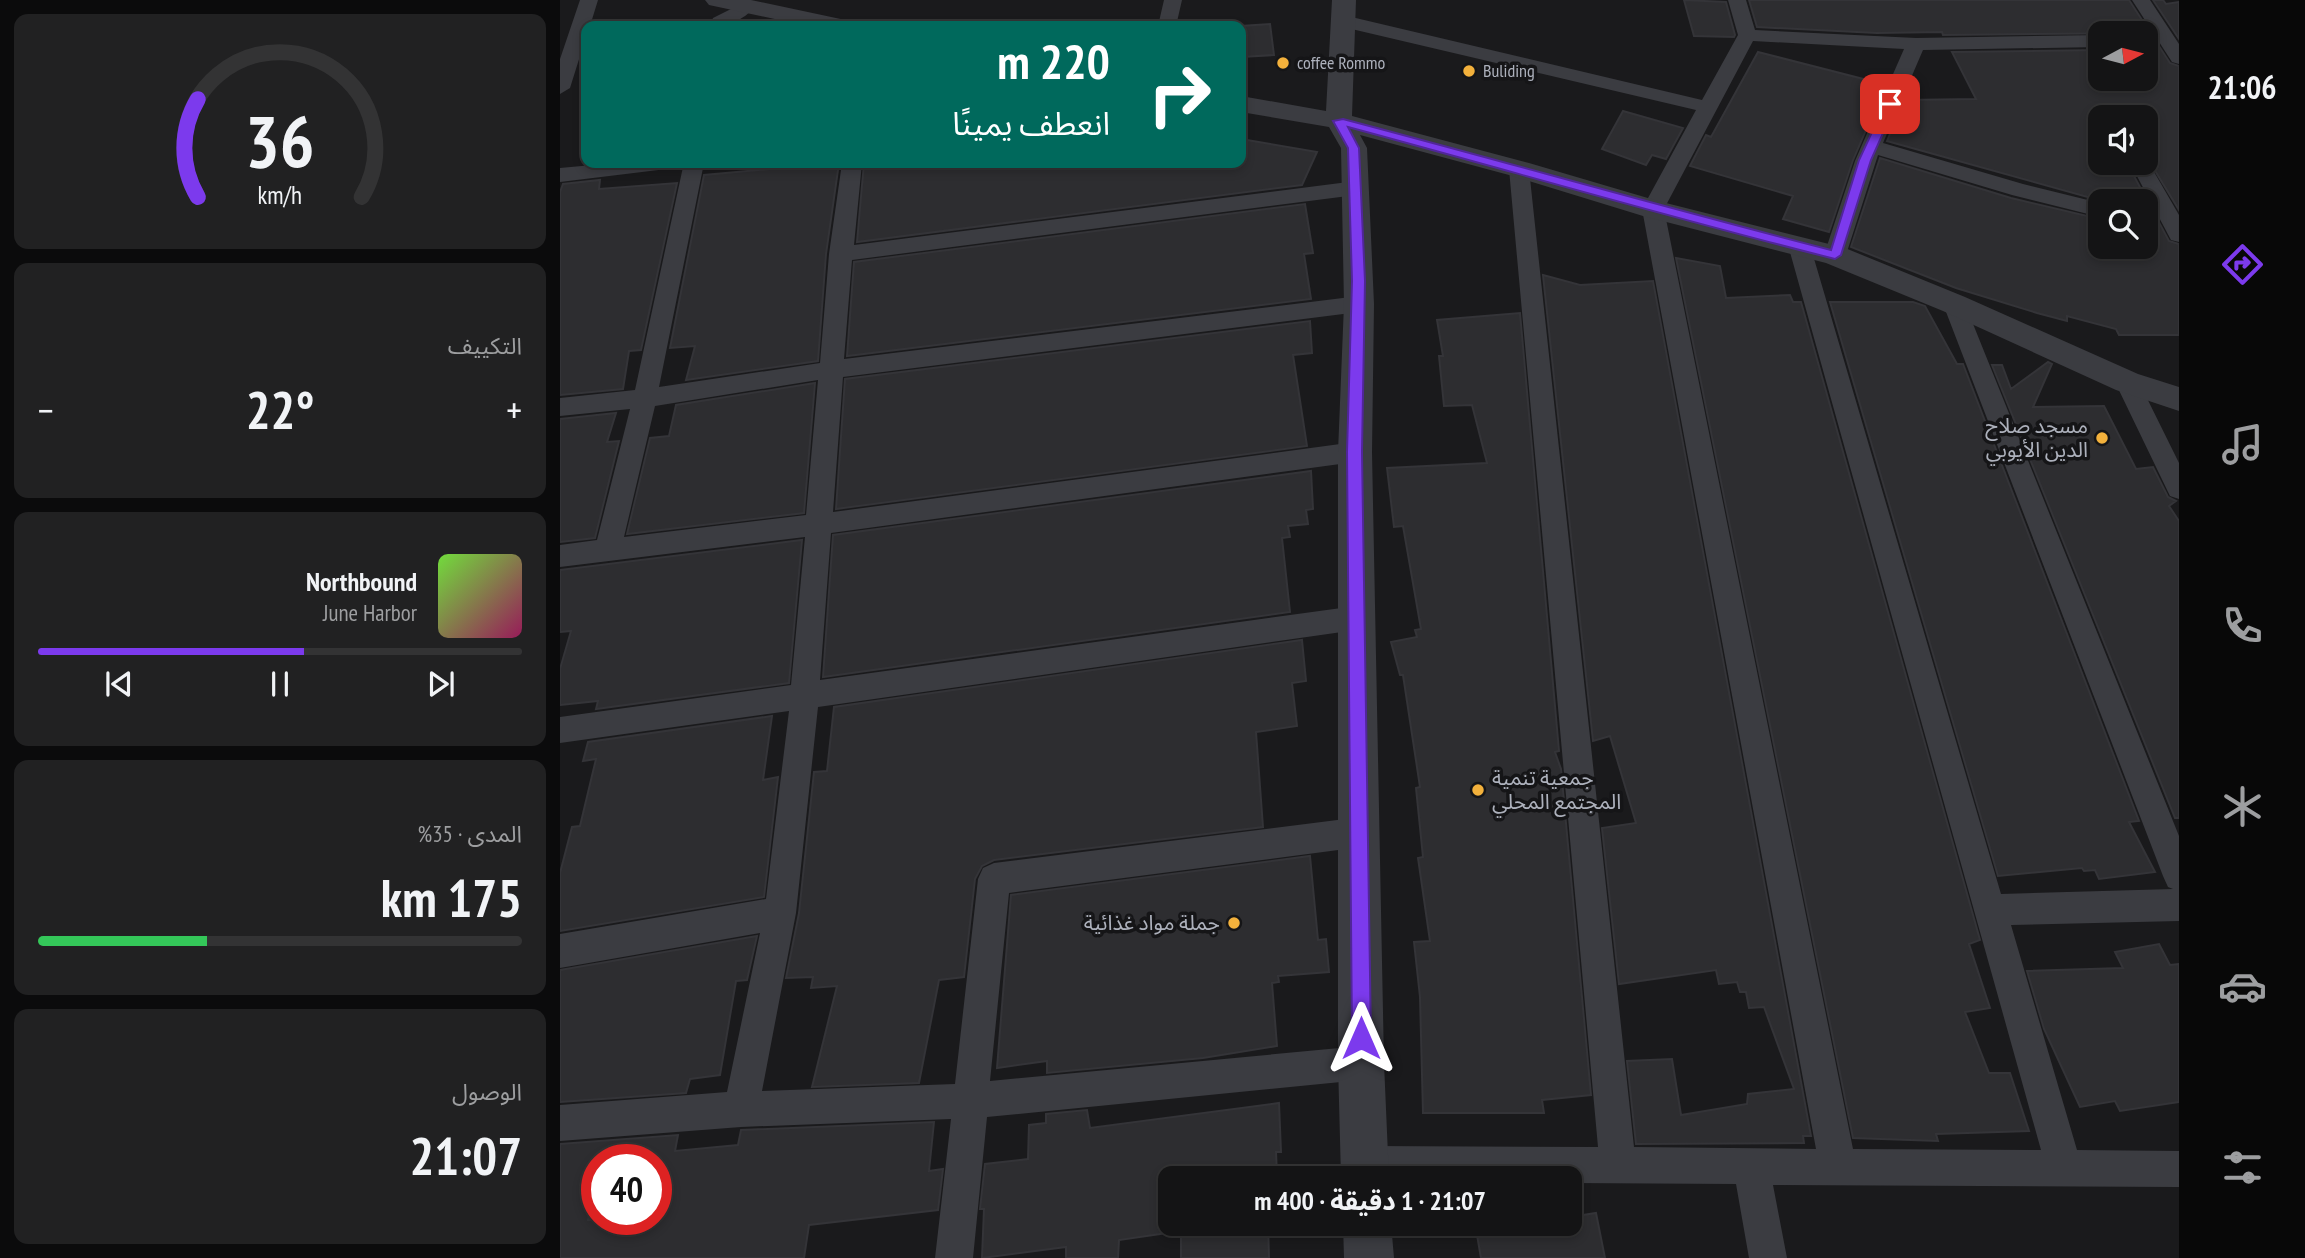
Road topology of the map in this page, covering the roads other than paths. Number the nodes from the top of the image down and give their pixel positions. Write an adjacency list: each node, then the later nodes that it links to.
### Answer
1 (589, 0): 8 (street)
2 (720, 0): 6 (street)
3 (1173, 0): 11 (street)
4 (1737, 0): 13 (street)
5 (2141, 0): 15 (street)
6 (745, 8): 9 (street); 10 (street)
7 (1343, 10): 21 (street); 22 (street)
8 (582, 21)
9 (722, 21)
10 (814, 21)
11 (1168, 21)
12 (581, 24): 19 (street)
13 (1747, 35): 17 (street); 21 (street)
14 (2158, 40): 15 (street)
15 (2166, 40): 18 (street)
16 (2088, 41): 17 (street)
17 (1916, 44): 23 (street)
18 (2179, 58)
19 (560, 88)
20 (1246, 105): 22 (street)
21 (1707, 107): 32 (street)
22 (1339, 121): 27 (street); 30 (street)
23 (1872, 146): 31 (street); 37 (street)
24 (627, 168): 28 (street)
25 (693, 168): 42 (street)
26 (851, 168): 36 (street)
27 (1520, 169): 32 (street); 64 (street)
28 (560, 175)
29 (2147, 175): 34 (street)
30 (1356, 188): 36 (street); 38 (street)
31 (2088, 207)
32 (1653, 209): 35 (street); 67 (street)
33 (2158, 225): 34 (street)
34 (2178, 231)
35 (1799, 245): 37 (street); 56 (street)
36 (841, 254): 40 (street)
37 (1835, 255): 39 (street)
38 (1359, 304): 40 (street); 45 (street)
39 (1954, 304): 41 (street); 54 (street)
40 (829, 370): 42 (street); 47 (street)
41 (2127, 382): 43 (street); 46 (street)
42 (645, 398): 44 (street); 48 (street)
43 (2179, 399)
44 (560, 407)
45 (1355, 452): 47 (street); 50 (street)
46 (2179, 489)
47 (820, 524): 48 (street); 51 (street)
48 (608, 550): 49 (street)
49 (560, 556)
50 (1356, 618): 51 (street); 53 (street)
51 (803, 696): 52 (street); 57 (street)
52 (560, 730)
53 (1361, 832): 59 (street); 60 (street)
54 (2179, 876)
55 (2179, 905): 56 (street)
56 (1988, 910): 68 (street)
57 (780, 913): 58 (street); 61 (street)
58 (560, 951)
59 (1362, 1063): 60 (street); 63 (street)
60 (970, 1101): 61 (street); 71 (street)
61 (741, 1109): 62 (street)
62 (560, 1123)
63 (1365, 1166)
64 (1618, 1166): 65 (street); 66 (street)
65 (1751, 1166): 67 (street); 73 (street)
66 (1582, 1167)
67 (1838, 1167): 68 (street)
68 (2064, 1168): 69 (street)
69 (2179, 1169)
70 (1368, 1236): 72 (street)
71 (954, 1258)
72 (1369, 1258)
73 (1768, 1258)

